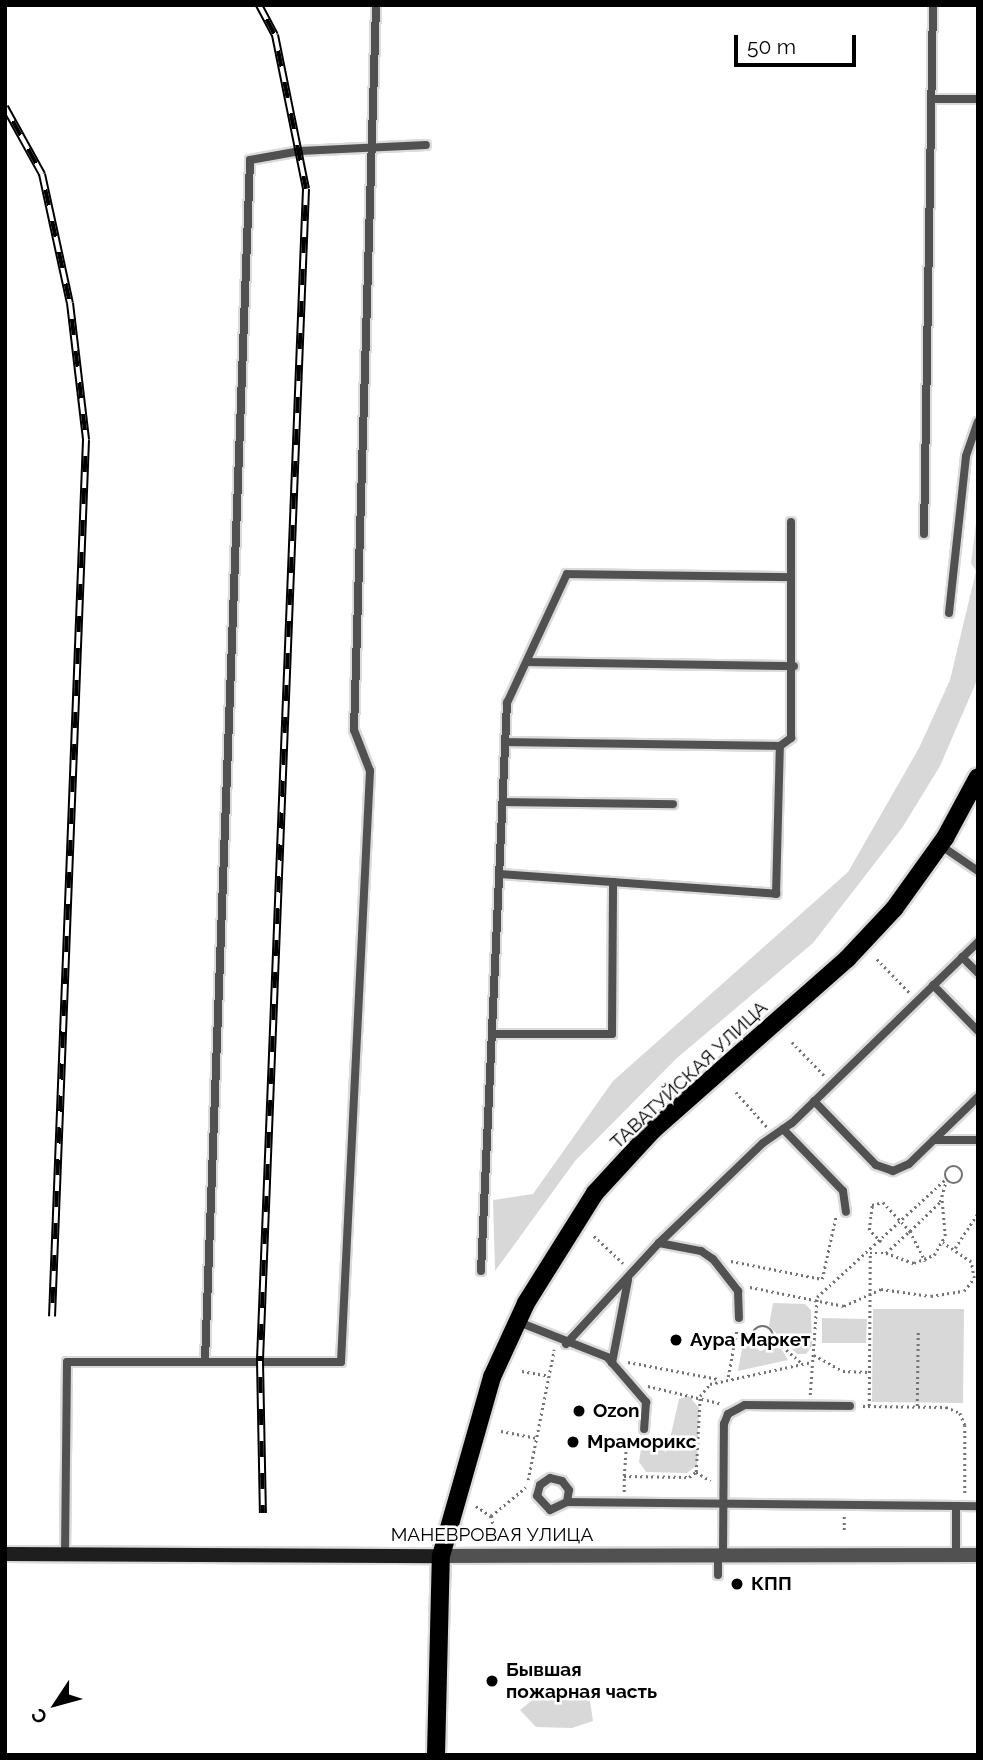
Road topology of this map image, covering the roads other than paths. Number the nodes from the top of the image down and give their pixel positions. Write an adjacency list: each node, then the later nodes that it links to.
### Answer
1 (376, 5): 6 (lane)
2 (933, 5): 3 (lane)
3 (932, 99): 4 (lane); 9 (lane)
4 (978, 99)
5 (426, 145): 6 (lane)
6 (370, 150): 41 (lane); 41 (lane)
7 (978, 422): 11 (lane)
8 (791, 522): 10 (lane)
9 (924, 534)
10 (791, 577): 12 (lane); 13 (lane)
11 (949, 613)
12 (528, 662): 13 (lane); 14 (lane)
13 (794, 666): 15 (lane)
14 (505, 742): 15 (lane); 17 (lane)
15 (780, 746): 22 (lane)
16 (978, 777): 19 (main road, ТАВАТУЙСКАЯ УЛИЦА)
17 (503, 802): 18 (lane); 21 (lane)
18 (673, 804)
19 (940, 844): 20 (lane); 39 (main road, ТАВАТУЙСКАЯ УЛИЦА)
20 (978, 871)
21 (500, 874): 22 (lane); 28 (lane)
22 (613, 882): 28 (lane)
23 (978, 942): 24 (lane)
24 (962, 957): 25 (lane); 26 (lane)
25 (978, 973)
26 (933, 985): 27 (lane); 30 (lane)
27 (978, 1031)
28 (493, 1034): 36 (lane)
29 (978, 1097): 32 (lane)
30 (814, 1101): 31 (lane); 32 (lane)
31 (783, 1129): 34 (lane); 35 (lane)
32 (934, 1140): 33 (lane)
33 (978, 1140)
34 (845, 1212)
35 (659, 1243): 37 (lane); 38 (lane)
36 (481, 1271)
37 (631, 1275): 40 (lane); 42 (lane)
38 (739, 1318)
39 (516, 1321): 40 (lane); 54 (main road, ТАВАТУЙСКАЯ УЛИЦА)
40 (566, 1344): 42 (lane)
41 (205, 1360): 50 (lane)
42 (612, 1361): 44 (lane)
43 (850, 1406): 46 (lane)
44 (644, 1429)
45 (567, 1502): 45 (lane); 46 (lane)
46 (723, 1503): 47 (lane); 51 (lane)
47 (960, 1506): 48 (lane); 52 (lane)
48 (978, 1506)
49 (5, 1553): 50 (main road, МАНЕВРОВАЯ УЛИЦА)
50 (65, 1554): 54 (main road, МАНЕВРОВАЯ УЛИЦА)
51 (720, 1555): 52 (street, МАНЕВРОВАЯ УЛИЦА); 54 (street, МАНЕВРОВАЯ УЛИЦА); 55 (lane)
52 (956, 1555): 53 (street, МАНЕВРОВАЯ УЛИЦА)
53 (978, 1555)
54 (441, 1556): 56 (main road, ТАВАТУЙСКАЯ УЛИЦА)
55 (718, 1575)
56 (436, 1755)

